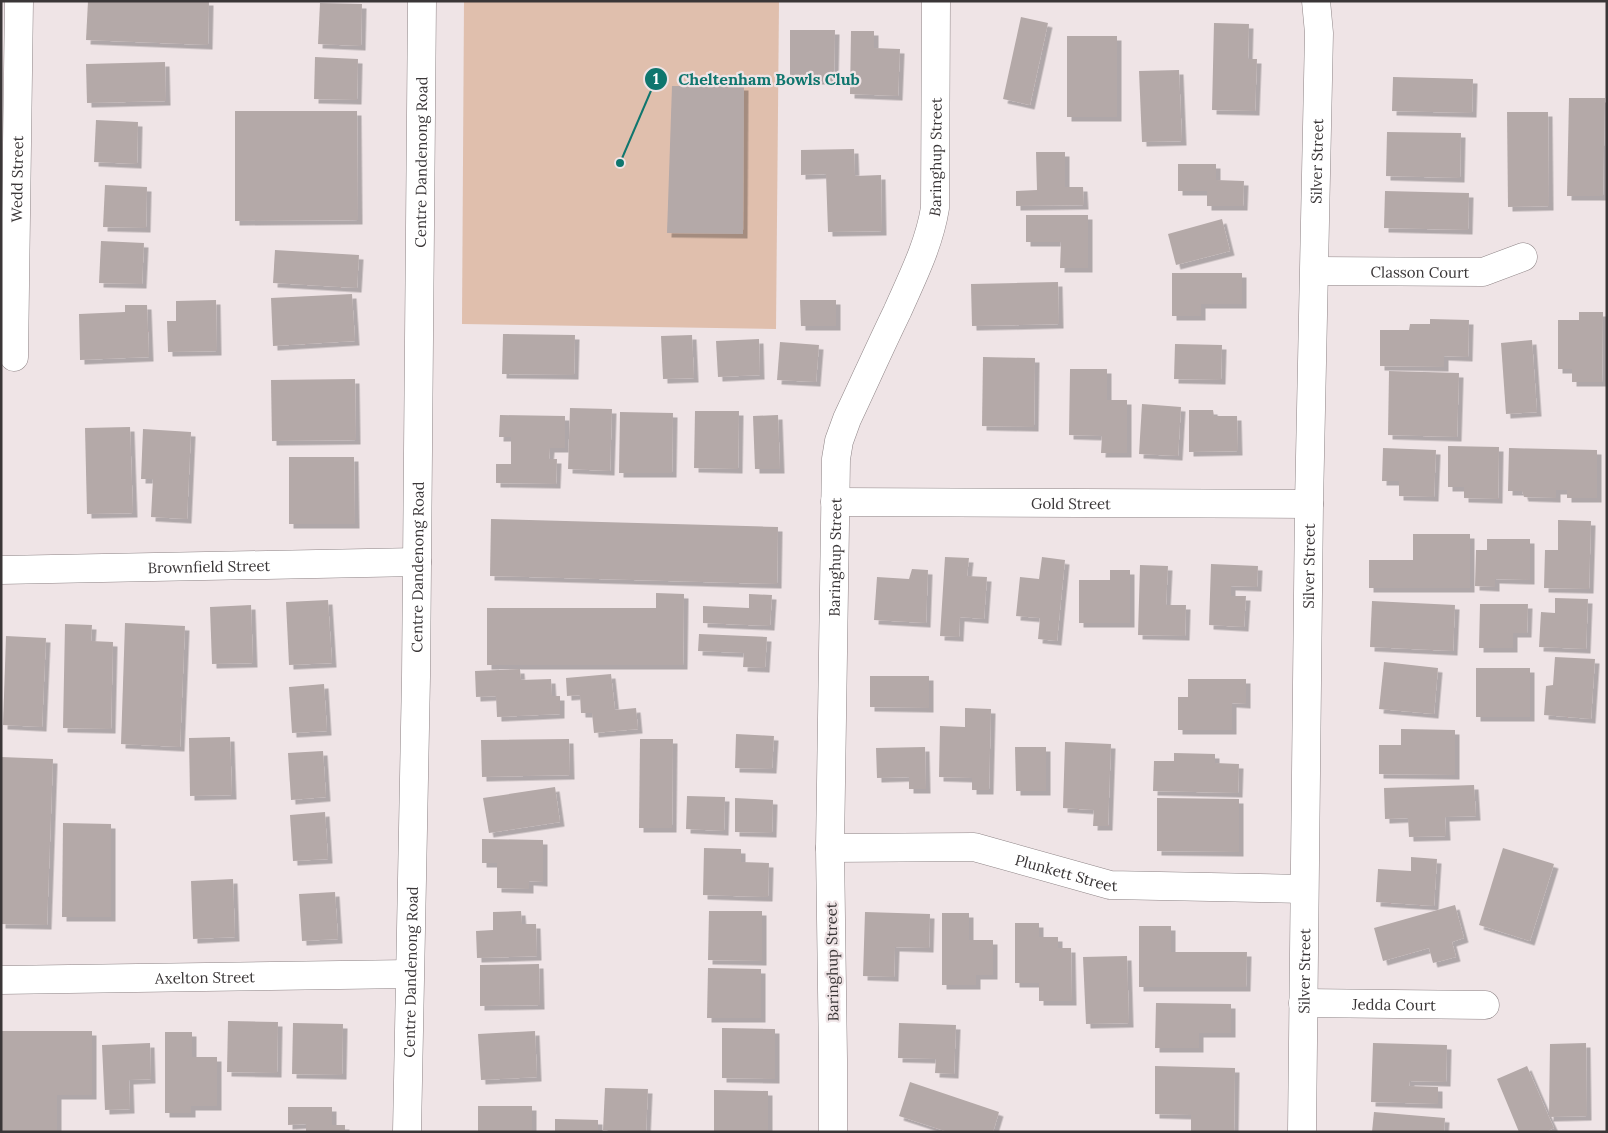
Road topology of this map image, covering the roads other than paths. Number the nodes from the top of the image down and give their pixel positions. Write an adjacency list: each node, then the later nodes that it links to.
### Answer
1 (19, 1): 5 (street, Wedd Street)
2 (422, 1): 11 (street, Centre Dandenong Road)
3 (936, 1): 9 (street, Baringhup Street)
4 (1316, 1): 7 (street, Silver Street)
5 (9, 152): 8 (street, Wedd Street)
6 (1523, 257): 7 (street, Classon Court)
7 (1315, 271): 10 (street, Silver Street)
8 (14, 358)
9 (834, 502): 10 (street, Gold Street); 13 (street, Baringhup Street)
10 (1309, 504): 14 (street, Silver Street)
11 (417, 562): 12 (street, Brownfield Street); 15 (street, Centre Dandenong Road)
12 (1, 570)
13 (830, 848): 14 (street, Plunkett Street); 20 (street, Baringhup Street)
14 (1304, 889): 17 (street, Silver Street)
15 (409, 974): 16 (street, Axelton Street); 19 (street, Centre Dandenong Road)
16 (1, 980)
17 (1303, 1003): 18 (street, Jedda Court); 21 (street, Silver Street)
18 (1485, 1005)
19 (407, 1132)
20 (833, 1132)
21 (1302, 1132)

